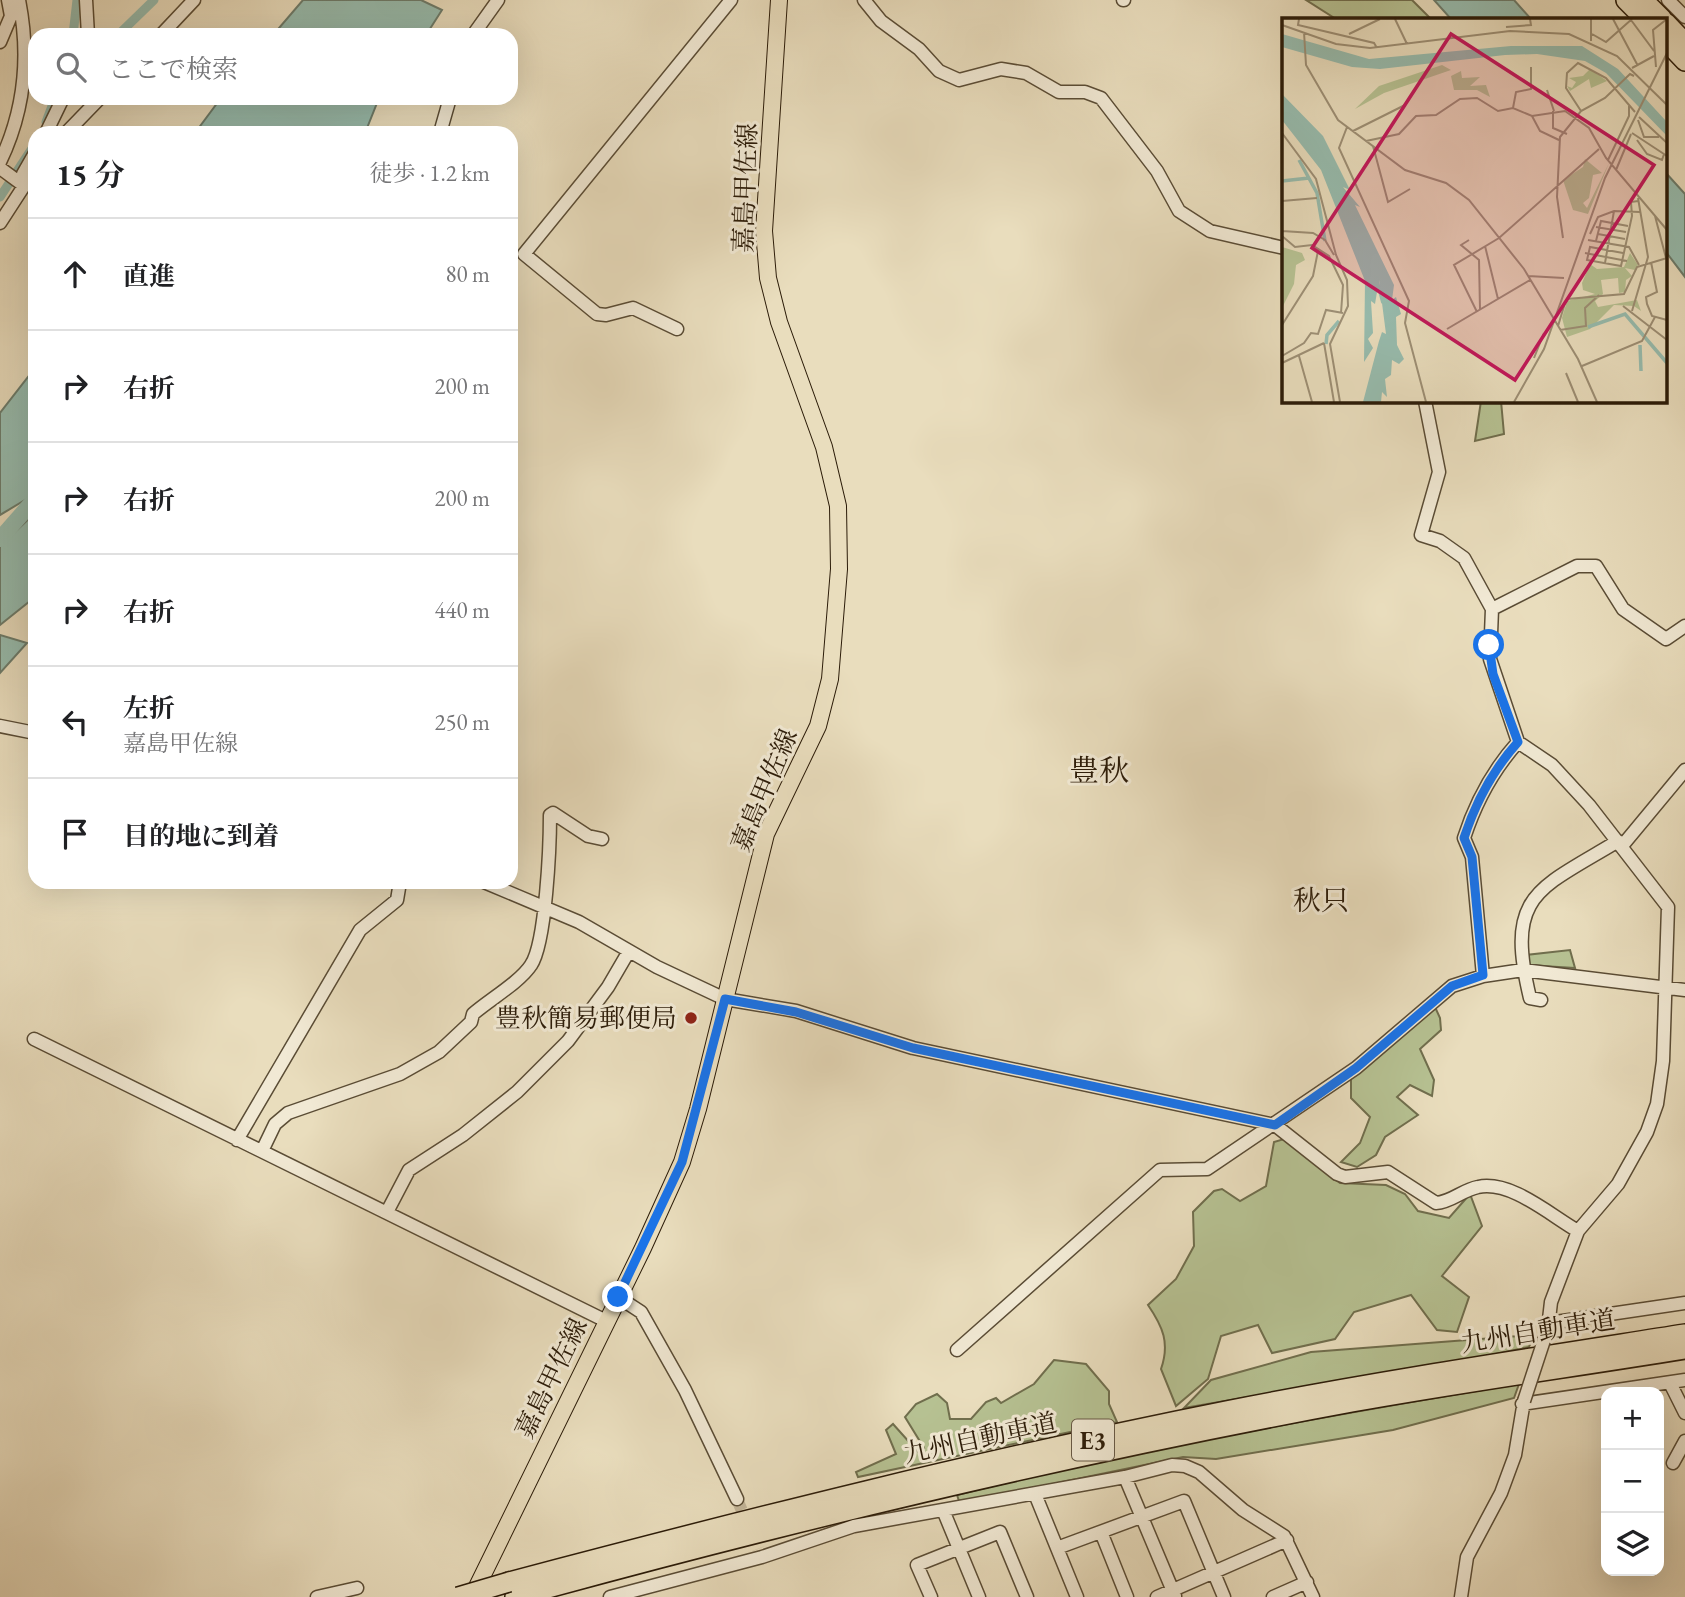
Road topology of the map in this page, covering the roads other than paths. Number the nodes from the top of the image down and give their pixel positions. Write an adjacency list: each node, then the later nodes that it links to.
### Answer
1 (8, 0): 19 (street)
2 (19, 0): 29 (street)
3 (86, 0): 16 (street)
4 (194, 0): 17 (street)
5 (498, 0): 18 (street)
6 (732, 0): 36 (street)
7 (779, 0): 54 (main road, 嘉島甲佐線)
8 (864, 0): 35 (street)
9 (1626, 0): 13 (highway)
10 (1643, 0): 14 (highway)
11 (1668, 0): 12 (street)
12 (1685, 17)
13 (1644, 18)
14 (1661, 18)
15 (1668, 25): 21 (highway)
16 (88, 28)
17 (168, 28)
18 (479, 28)
19 (0, 42)
20 (1668, 43): 22 (highway)
21 (1685, 43)
22 (1685, 61)
23 (60, 105): 26 (street)
24 (93, 105): 27 (street)
25 (448, 105): 28 (street)
26 (49, 126)
27 (73, 126)
28 (442, 126)
29 (0, 162)
30 (0, 167): 33 (street)
31 (28, 168): 33 (street)
32 (28, 176): 33 (street)
33 (21, 183): 34 (street)
34 (0, 223)
35 (1282, 248)
36 (677, 329)
37 (1425, 402): 38 (street)
38 (1492, 609): 39 (street); 42 (street)
39 (1685, 626)
40 (0, 726): 41 (street)
41 (28, 732)
42 (1518, 742): 45 (street); 51 (street)
43 (1685, 770): 45 (street)
44 (602, 839): 48 (street)
45 (1620, 844): 50 (street); 52 (street)
46 (399, 889): 58 (street)
47 (501, 889): 48 (street)
48 (544, 907): 49 (street); 59 (street)
49 (629, 951): 54 (street); 60 (street)
50 (1523, 970): 51 (street); 52 (street); 55 (street)
51 (1483, 975): 57 (street)
52 (1665, 987): 53 (street); 61 (street)
53 (1685, 990)
54 (725, 999): 57 (street); 62 (main road, 嘉島甲佐線)
55 (1541, 1000)
56 (34, 1039): 58 (street)
57 (1275, 1125): 61 (street); 68 (street)
58 (237, 1140): 59 (street)
59 (262, 1151): 60 (street)
60 (387, 1212): 64 (street)
61 (1578, 1231): 65 (street)
62 (618, 1297): 64 (main road, 嘉島甲佐線); 77 (street)
63 (1685, 1303): 65 (street)
64 (606, 1321): 92 (main road, 嘉島甲佐線)
65 (1549, 1326): 71 (street, bridge)
66 (1685, 1335): 87 (highway, 九州自動車道 / E3)
67 (1685, 1349): 87 (highway, 九州自動車道 / E3)
68 (957, 1350)
69 (1685, 1380): 70 (street)
70 (1670, 1383): 71 (street); 72 (street)
71 (1523, 1403): 103 (street)
72 (1685, 1413)
73 (1685, 1441): 74 (street)
74 (1673, 1463)
75 (1125, 1477): 76 (street); 79 (street); 81 (street)
76 (1035, 1494): 78 (street); 83 (street)
77 (737, 1499)
78 (943, 1510): 82 (street); 88 (street)
79 (1142, 1516): 80 (street); 84 (street); 89 (street)
80 (1101, 1532): 83 (street); 98 (street)
81 (1287, 1540): 84 (street); 85 (street)
82 (958, 1548): 94 (street); 95 (street); 96 (street)
83 (1057, 1548): 97 (street)
84 (1213, 1573): 89 (street); 100 (street)
85 (1307, 1582): 101 (street); 102 (street)
86 (357, 1588): 90 (street)
87 (512, 1590): 91 (highway, 九州自動車道 / E3, bridge)
88 (631, 1594): 93 (street)
89 (1174, 1594): 99 (street)
90 (317, 1597)
91 (458, 1597)
92 (472, 1597)
93 (610, 1597)
94 (931, 1597)
95 (979, 1597)
96 (1027, 1597)
97 (1077, 1597)
98 (1127, 1597)
99 (1157, 1597)
100 (1224, 1597)
101 (1273, 1597)
102 (1313, 1597)
103 (1461, 1597)

